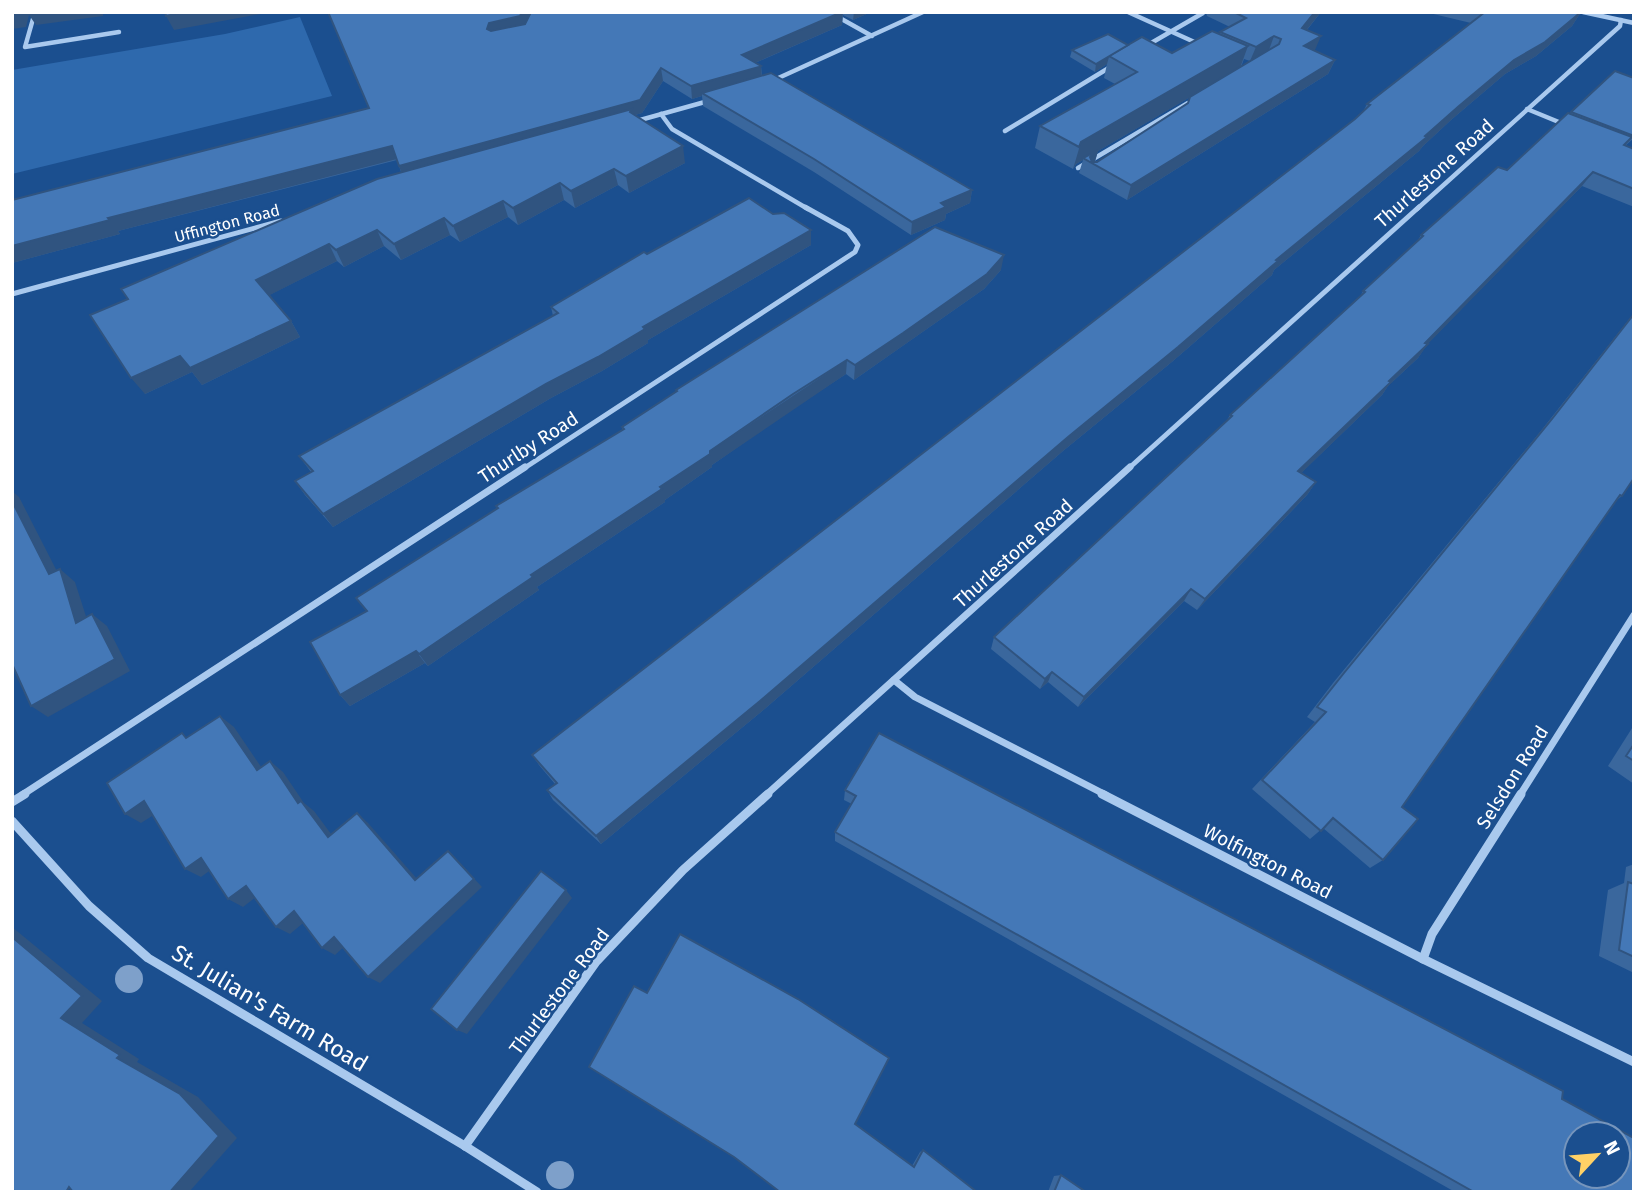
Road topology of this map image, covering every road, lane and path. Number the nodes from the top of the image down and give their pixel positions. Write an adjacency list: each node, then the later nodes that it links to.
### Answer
1 (35, 12): 9 (street)
2 (830, 12): 11 (street)
3 (923, 12): 11 (street)
4 (1128, 12): 10 (street)
5 (1583, 12): 7 (street)
6 (1203, 13): 10 (street)
7 (1621, 20): 8 (street); 17 (street, Thurlestone Road)
8 (1634, 23)
9 (119, 32)
10 (1170, 32): 12 (street); 13 (street)
11 (872, 36): 15 (street)
12 (1204, 47)
13 (1134, 53)
14 (1123, 60): 21 (street)
15 (768, 83)
16 (715, 99): 18 (street)
17 (1527, 109): 20 (street); 27 (street, Thurlestone Road)
18 (661, 114): 19 (street); 28 (street, Thurlby Road)
19 (621, 126)
20 (1569, 126)
21 (1005, 131)
22 (1136, 142): 23 (street)
23 (1078, 168)
24 (285, 220): 25 (street, Uffington Road)
25 (12, 294)
26 (1634, 615): 30 (street, Selsdon Road)
27 (894, 680): 30 (street, Wolfington Road); 32 (street, Thurlestone Road)
28 (12, 803)
29 (12, 821): 32 (street, St. Julian's Farm Road)
30 (1423, 959): 31 (street, Wolfington Road)
31 (1634, 1062)
32 (465, 1146): 33 (street, St. Julian's Farm Road)
33 (537, 1192)

